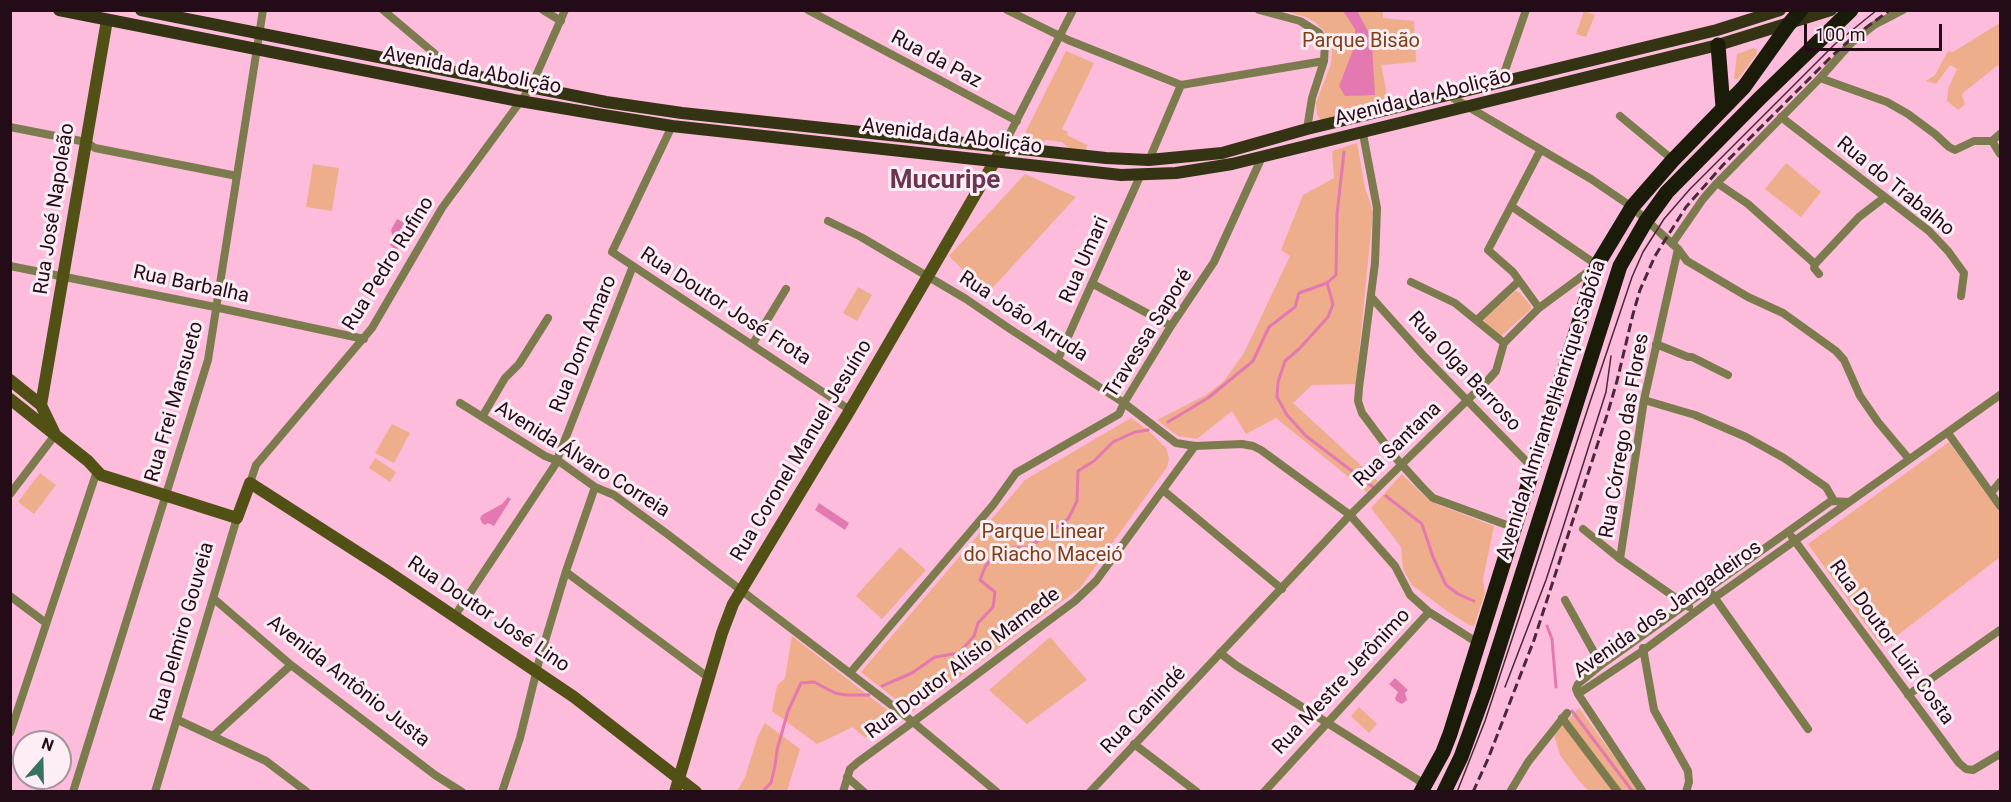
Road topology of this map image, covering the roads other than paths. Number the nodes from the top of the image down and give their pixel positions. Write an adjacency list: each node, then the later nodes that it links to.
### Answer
1 (59, 10): 18 (main road, Avenida da Abolição)
2 (141, 10): 17 (main road, Avenida da Abolição)
3 (263, 10): 21 (street, Rua Frei Mansueto)
4 (382, 10): 26 (street)
5 (543, 10): 19 (street)
6 (565, 10): 19 (street, Rua Pedro Rufino)
7 (808, 10): 38 (street, Rua da Paz)
8 (1007, 10): 22 (street)
9 (1073, 10): 22 (street)
10 (1259, 10): 25 (street)
11 (1526, 10): 28 (street)
12 (1780, 10): 28 (main road, Avenida da Abolição)
13 (1801, 10): 20 (highway, Avenida Almirante Henrique Sabóia)
14 (1831, 10): 20 (main road, Avenida da Abolição)
15 (1851, 10): 64 (highway, Avenida Almirante Henrique Sabóia)
16 (1903, 10): 27 (street)
17 (188, 15): 21 (main road, Avenida da Abolição)
18 (107, 20): 24 (main road, Avenida da Abolição); 46 (street, Rua José Napoleão)
19 (561, 21): 30 (street, Rua Pedro Rufino)
20 (1789, 24): 23 (main road, Avenida da Abolição); 34 (highway, Avenida Almirante Henrique Sabóia)
21 (259, 34): 24 (street, Rua Frei Mansueto); 26 (main road, Avenida da Abolição)
22 (1059, 36): 29 (street); 38 (street)
23 (1718, 45): 33 (main road, Avenida da Abolição); 34 (highway)
24 (258, 51): 32 (main road, Avenida da Abolição); 58 (street, Rua Frei Mansueto)
25 (1324, 62): 29 (street); 41 (street)
26 (451, 72): 30 (main road, Avenida da Abolição)
27 (1820, 78): 37 (street); 45 (street)
28 (1502, 82): 31 (main road, Avenida da Abolição)
29 (1181, 85): 53 (street)
30 (531, 87): 32 (street, Rua Pedro Rufino); 35 (main road, Avenida da Abolição)
31 (1448, 95): 33 (street); 41 (main road, Avenida da Abolição)
32 (521, 101): 39 (main road, Avenida da Abolição); 84 (street, Rua Pedro Rufino)
33 (1466, 106): 43 (main road, Avenida da Abolição); 49 (street)
34 (1723, 107): 54 (highway, Avenida Almirante Henrique Sabóia)
35 (682, 114): 39 (main road); 42 (main road, Avenida da Abolição)
36 (1620, 116): 54 (street)
37 (1781, 117): 59 (street); 60 (street, Rua do Trabalho)
38 (1017, 122): 48 (street)
39 (672, 126): 47 (main road, Avenida da Abolição); 68 (street, Rua Doutor José Frota)
40 (10, 127): 46 (street)
41 (1307, 129): 51 (main road, Avenida da Abolição)
42 (859, 132): 47 (main road); 48 (main road, Avenida da Abolição)
43 (1363, 134): 52 (main road, Avenida da Abolição); 78 (street)
44 (2001, 134): 45 (street)
45 (1992, 141): 50 (street)
46 (86, 142): 58 (street); 71 (street, Rua José Napoleão)
47 (857, 146): 55 (main road, Avenida da Abolição)
48 (1003, 147): 53 (main road, Avenida da Abolição); 55 (street, Rua Coronel Manuel Jesuíno)
49 (1540, 151): 61 (street); 62 (street)
50 (2001, 154)
51 (1201, 155): 53 (main road, Avenida da Abolição); 56 (main road)
52 (1262, 157): 56 (main road, Avenida da Abolição); 83 (street, Travessa Saporé)
53 (1149, 160)
54 (1673, 160): 62 (highway, Avenida Almirante Henrique Sabóia)
55 (995, 161): 57 (main road, Avenida da Abolição); 72 (street, Rua Coronel Manuel Jesuíno)
56 (1203, 170): 57 (main road, Avenida da Abolição)
57 (1141, 174): 75 (street, Rua Umari)
58 (237, 176): 79 (street, Rua Frei Mansueto)
59 (1717, 183): 65 (street); 66 (street)
60 (1885, 197): 66 (street); 77 (street, Rua do Trabalho)
61 (1511, 207): 69 (street); 74 (street)
62 (1632, 207): 64 (street); 69 (highway, Avenida Almirante Henrique Sabóia)
63 (828, 221): 72 (street, Rua João Arruda)
64 (1646, 221): 65 (street); 149 (highway, Avenida Almirante Henrique Sabóia)
65 (1675, 247): 86 (street, Rua Córrego das Flores); 103 (street)
66 (1815, 264): 70 (street)
67 (10, 266): 71 (street, Rua Barbalha)
68 (633, 266): 87 (street, Rua Doutor José Frota); 104 (street, Rua Dom Amaro)
69 (1598, 266): 80 (street, Rua Santana); 106 (highway, Avenida Almirante Henrique Sabóia)
70 (1819, 274)
71 (64, 276): 79 (street, Rua Barbalha); 97 (street, Rua José Napoleão)
72 (928, 277): 88 (street, Rua João Arruda); 98 (street, Rua Coronel Manuel Jesuíno)
73 (1411, 282): 82 (street)
74 (1518, 282): 80 (street); 82 (street)
75 (1093, 284): 83 (street); 88 (street, Rua Umari)
76 (786, 289): 87 (street)
77 (1961, 297)
78 (1372, 298): 94 (street, Rua Olga Barroso); 105 (street)
79 (217, 307): 84 (street, Rua Barbalha); 114 (street, Rua Frei Mansueto)
80 (1539, 308): 85 (street, Rua Santana)
81 (548, 318): 99 (street)
82 (1477, 320): 85 (street)
83 (1171, 326): 96 (street, Travessa Saporé)
84 (364, 339): 109 (street, Rua Pedro Rufino)
85 (1504, 343): 94 (street, Rua Santana)
86 (1656, 344): 89 (street); 93 (street, Rua Córrego das Flores)
87 (752, 345): 98 (street, Rua Doutor José Frota)
88 (1058, 359): 96 (street, Rua João Arruda)
89 (1728, 375)
90 (10, 380): 97 (street)
91 (2001, 394): 100 (street, Avenida dos Jangadeiros)
92 (10, 399): 101 (street)
93 (1644, 400): 115 (street); 124 (street, Rua Córrego das Flores)
94 (1468, 401): 105 (street, Rua Santana); 106 (street, Rua Olga Barroso)
95 (460, 403): 99 (street, Avenida Álvaro Correia)
96 (1124, 403): 102 (street, Rua João Arruda); 146 (street, Travessa Saporé)
97 (42, 405): 101 (street)
98 (850, 410): 128 (street, Rua Coronel Manuel Jesuíno)
99 (482, 417): 104 (street, Avenida Álvaro Correia)
100 (1948, 433): 103 (street, Avenida dos Jangadeiros); 112 (street)
101 (56, 435): 107 (street); 113 (street)
102 (1195, 446): 111 (street, Rua Doutor Alísio Mamede); 118 (street)
103 (1909, 459): 116 (street, Avenida dos Jangadeiros)
104 (556, 461): 110 (street, Avenida Álvaro Correia); 136 (street, Rua Dom Amaro)
105 (1402, 464): 118 (street, Rua Santana); 120 (street)
106 (1535, 465): 120 (highway, Avenida Almirante Henrique Sabóia)
107 (97, 471): 114 (street); 137 (street)
108 (2001, 482): 112 (street)
109 (250, 483): 119 (street, Rua Delmiro Gouveia); 136 (street, Rua Doutor José Lino)
110 (595, 487): 125 (street); 128 (street, Avenida Álvaro Correia)
111 (1164, 491): 126 (street); 154 (street, Rua Doutor Alísio Mamede)
112 (1991, 493): 117 (street)
113 (10, 494)
114 (165, 495): 119 (street); 163 (street, Rua Frei Mansueto)
115 (1834, 501): 116 (street); 122 (street, Avenida dos Jangadeiros)
116 (1849, 502): 123 (street, Avenida dos Jangadeiros)
117 (2001, 506)
118 (1350, 515): 126 (street, Rua Santana); 134 (street)
119 (237, 518): 130 (street, Rua Delmiro Gouveia)
120 (1515, 528): 140 (highway, Avenida Almirante Henrique Sabóia)
121 (1583, 529): 124 (street)
122 (1788, 532): 123 (street, Rua Doutor Luiz Costa); 127 (street, Avenida dos Jangadeiros)
123 (1795, 541): 131 (street, Avenida dos Jangadeiros); 150 (street, Rua Doutor Luiz Costa)
124 (1620, 559): 133 (street)
125 (566, 572): 145 (street); 147 (street)
126 (1282, 589): 142 (street, Rua Santana)
127 (1708, 589): 131 (street); 133 (street, Avenida dos Jangadeiros)
128 (741, 591): 146 (street, Avenida Álvaro Correia); 147 (street, Rua Coronel Manuel Jesuíno)
129 (10, 596): 137 (street)
130 (213, 598): 143 (street, Avenida Antônio Justa); 152 (street, Rua Delmiro Gouveia)
131 (1714, 598): 135 (street, Avenida dos Jangadeiros); 155 (street)
132 (1565, 600): 144 (street)
133 (1686, 605): 135 (street); 139 (street, Avenida dos Jangadeiros)
134 (1429, 612): 140 (street, Rua Mestre Jerônimo); 153 (street, Rua Mestre Jerônimo)
135 (1696, 612): 141 (street, Avenida dos Jangadeiros)
136 (454, 617): 145 (street, Rua Doutor José Lino)
137 (46, 623): 156 (street)
138 (2001, 630): 150 (street)
139 (1640, 639): 141 (street); 144 (street, Avenida dos Jangadeiros)
140 (1478, 643): 148 (highway, Avenida Almirante Henrique Sabóia)
141 (1644, 650): 151 (street, Avenida dos Jangadeiros); 180 (street)
142 (1220, 653): 153 (street); 158 (street, Rua Canindé)
143 (291, 665): 157 (street); 166 (street, Avenida Antônio Justa)
144 (1601, 665): 151 (street, Avenida dos Jangadeiros)
145 (537, 671): 161 (street, Rua Doutor José Lino); 167 (street)
146 (850, 673): 154 (street, Avenida Álvaro Correia)
147 (709, 678): 161 (street, Rua Coronel Manuel Jesuíno)
148 (1466, 684): 149 (highway); 162 (highway, Avenida Almirante Henrique Sabóia)
149 (1485, 691): 176 (highway, Avenida Almirante Henrique Sabóia)
150 (1908, 695): 159 (street, Rua Doutor Luiz Costa)
151 (1579, 700): 179 (street)
152 (178, 720): 157 (street); 164 (street, Rua Delmiro Gouveia)
153 (1328, 722): 162 (street); 175 (street, Rua Mestre Jerônimo)
154 (914, 723): 160 (street, Rua Doutor Alísio Mamede); 172 (street, Avenida Álvaro Correia)
155 (1808, 729)
156 (10, 733)
157 (213, 736): 165 (street)
158 (1134, 744): 173 (street, Rua Canindé); 174 (street)
159 (2001, 754)
160 (848, 777): 170 (street, Rua Doutor Alísio Mamede); 171 (street)
161 (678, 779): 168 (street, Rua Coronel Manuel Jesuíno); 169 (street, Rua Doutor José Lino)
162 (1423, 788)
163 (73, 792)
164 (155, 792)
165 (307, 792)
166 (462, 792)
167 (502, 792)
168 (675, 792)
169 (696, 792)
170 (843, 792)
171 (864, 792)
172 (997, 792)
173 (1090, 792)
174 (1197, 792)
175 (1264, 792)
176 (1444, 792)
177 (1510, 792): 178 (street)
178 (1618, 792)
179 (1643, 792)
180 (1686, 792)

